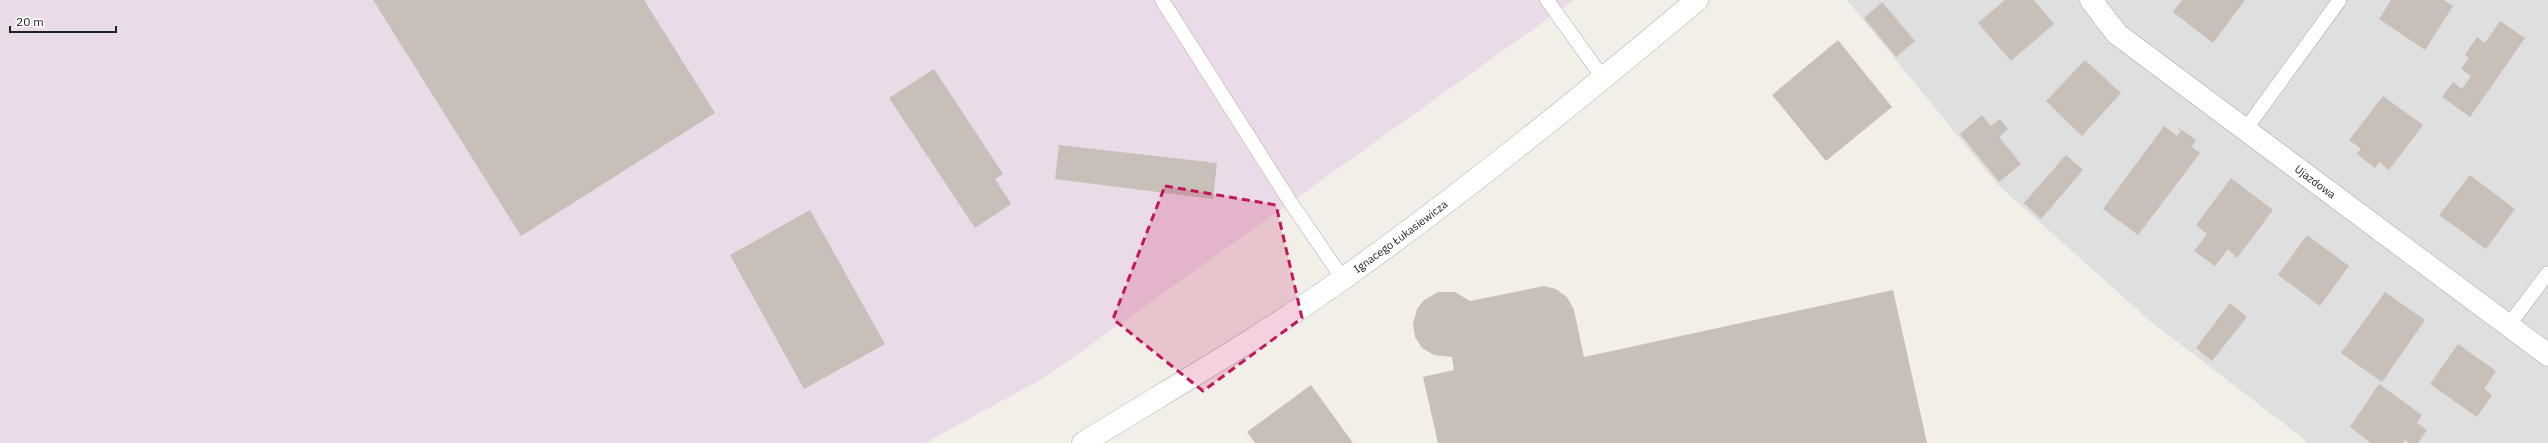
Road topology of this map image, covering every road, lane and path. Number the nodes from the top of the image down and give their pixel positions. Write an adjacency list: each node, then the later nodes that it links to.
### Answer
1 (1162, 0): 9 (lane)
2 (1547, 0): 6 (lane)
3 (1697, 0): 6 (street, Ignacego Łukasiewicza)
4 (2091, 0): 7 (street, Ujazdowa)
5 (2339, 1): 7 (lane)
6 (1603, 78): 9 (street, Ignacego Łukasiewicza)
7 (2245, 130): 10 (street, Ujazdowa)
8 (2548, 273): 10 (lane)
9 (1343, 279): 12 (street, Ignacego Łukasiewicza)
10 (2508, 326): 11 (street, Ujazdowa)
11 (2548, 355)
12 (1083, 443)

